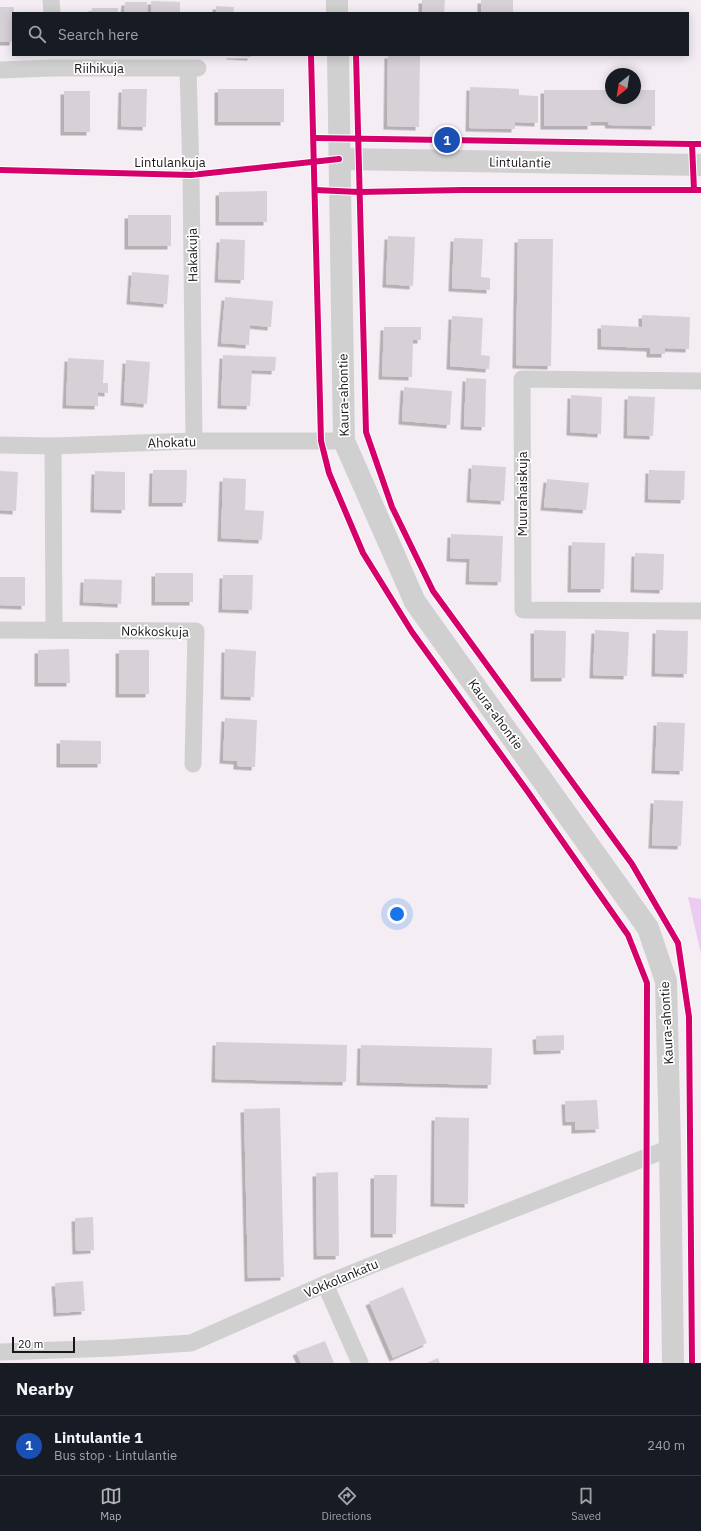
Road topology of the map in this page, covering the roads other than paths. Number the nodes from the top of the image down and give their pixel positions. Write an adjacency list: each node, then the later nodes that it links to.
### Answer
1 (51, 0): 3 (street)
2 (337, 0): 4 (street)
3 (52, 12)
4 (337, 12)
5 (338, 56): 9 (street, Kaura-ahontie)
6 (52, 62): 7 (street, Riihikuja); 8 (street, Riihikuja)
7 (193, 68): 12 (street, Hakakuja)
8 (0, 70)
9 (339, 159): 10 (street, Lintulantie); 13 (street, Kaura-ahontie)
10 (701, 165)
11 (701, 381): 16 (street, Muurahaiskuja)
12 (194, 441): 13 (street, Ahokatu); 15 (street, Ahokatu)
13 (344, 441): 20 (street, Kaura-ahontie)
14 (0, 445): 15 (street, Ahokatu)
15 (53, 446): 18 (street)
16 (701, 611)
17 (0, 630): 18 (street, Nokkoskuja)
18 (54, 630): 19 (street, Nokkoskuja)
19 (193, 764)
20 (670, 1148): 21 (street, Vokkolankatu); 25 (street, Kaura-ahontie)
21 (324, 1284): 23 (street, Vokkolankatu); 24 (street)
22 (0, 1352): 23 (street, Vokkolankatu)
23 (116, 1356)
24 (360, 1363)
25 (674, 1363)

